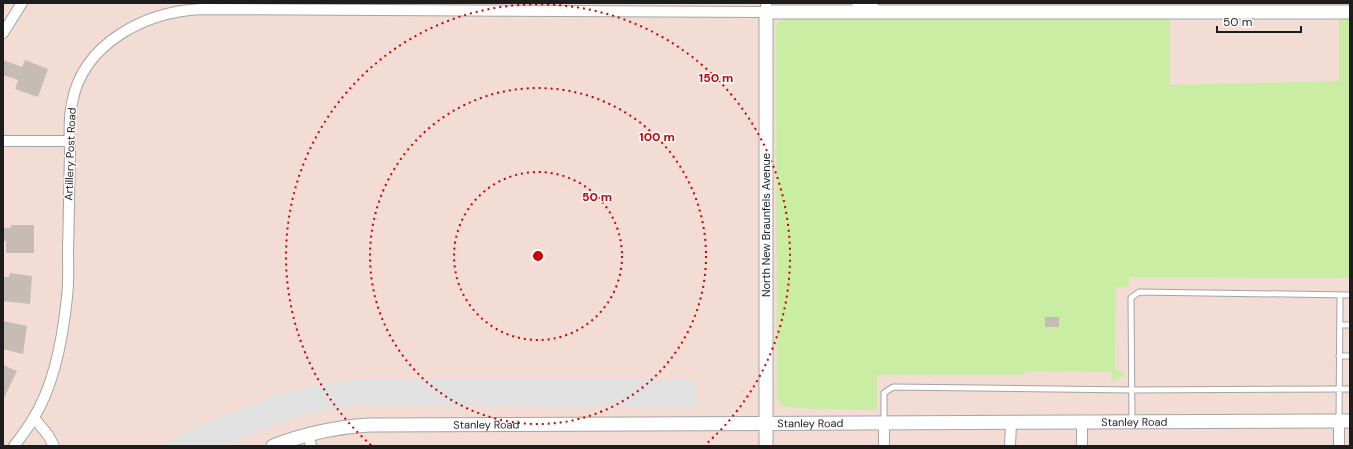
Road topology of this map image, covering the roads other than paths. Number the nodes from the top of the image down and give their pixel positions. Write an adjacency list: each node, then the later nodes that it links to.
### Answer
1 (22, 3): 16 (street)
2 (339, 3): 11 (street)
3 (592, 3): 12 (street)
4 (670, 3): 13 (street, Artillery Post Road)
5 (857, 3): 14 (street)
6 (461, 6): 7 (street, Artillery Post Road); 11 (street, Artillery Post Road)
7 (475, 6): 12 (street, Artillery Post Road)
8 (766, 7): 13 (street, Artillery Post Road); 14 (street); 34 (street, North New Braunfels Avenue)
9 (1321, 7): 10 (street); 15 (street)
10 (1184, 8): 14 (street)
11 (319, 9): 18 (street, Artillery Post Road)
12 (618, 10): 13 (street, Artillery Post Road)
13 (641, 10)
14 (892, 12)
15 (1350, 12)
16 (3, 33)
17 (3, 141): 18 (street)
18 (70, 141): 28 (street, Artillery Post Road)
19 (1350, 295): 20 (lane)
20 (1340, 296): 21 (lane); 27 (lane)
21 (1340, 325): 22 (lane); 23 (lane)
22 (1350, 325)
23 (1339, 356): 24 (lane); 25 (lane)
24 (1350, 356)
25 (1339, 389): 26 (lane); 27 (lane); 29 (lane)
26 (1350, 389)
27 (1131, 390): 30 (lane); 33 (lane)
28 (34, 418): 36 (street, Artillery Post Road); 37 (street)
29 (1344, 421): 33 (street, Stanley Road); 43 (street)
30 (884, 422): 31 (street, Stanley Road); 34 (street, Stanley Road); 40 (street)
31 (1010, 422): 32 (street, Stanley Road); 41 (street)
32 (1082, 422): 33 (street, Stanley Road); 42 (street)
33 (1132, 422)
34 (766, 424): 35 (street, Stanley Road); 39 (street, North New Braunfels Avenue)
35 (310, 440): 38 (street, Stanley Road)
36 (14, 446)
37 (54, 446)
38 (273, 446)
39 (766, 446)
40 (884, 446)
41 (1010, 446)
42 (1082, 446)
43 (1339, 446)

